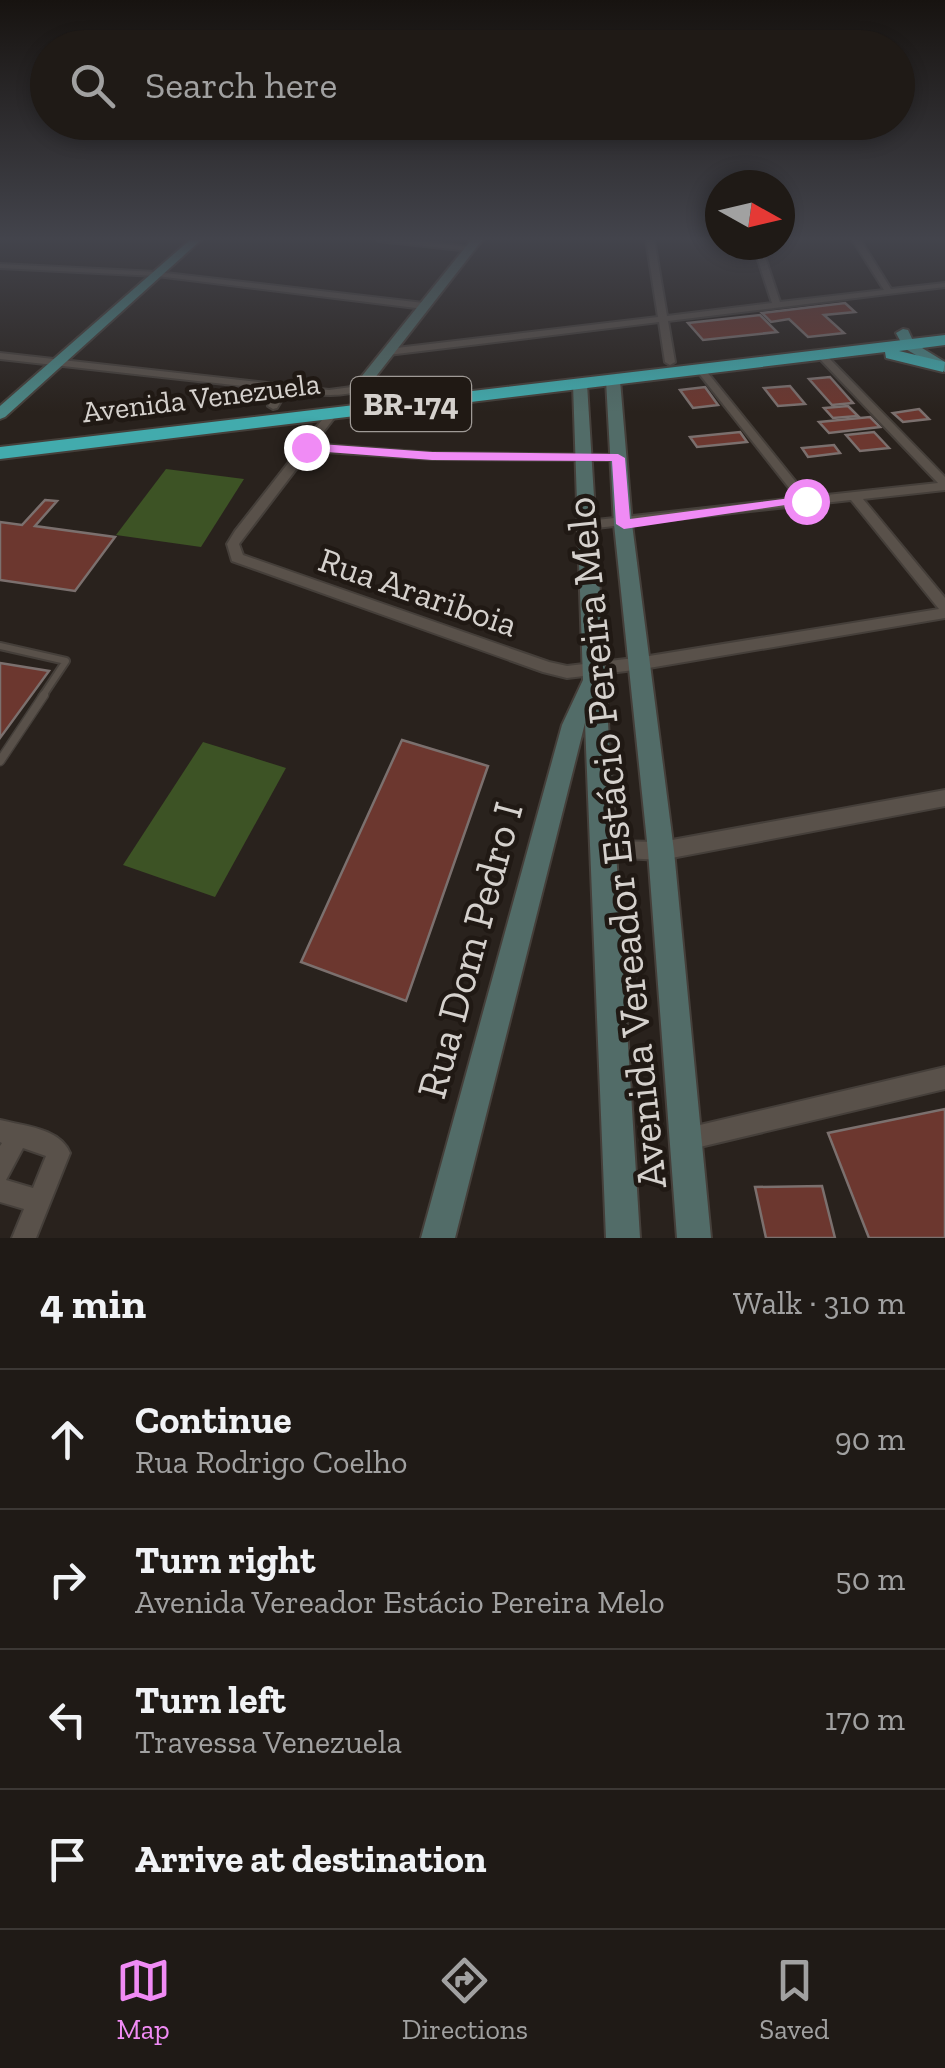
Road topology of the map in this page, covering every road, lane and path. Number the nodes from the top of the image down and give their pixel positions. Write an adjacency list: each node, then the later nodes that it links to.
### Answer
1 (132, 297): 17 (main road)
2 (347, 297): 7 (street)
3 (431, 297): 7 (street)
4 (657, 297): 9 (street)
5 (775, 297): 8 (street)
6 (850, 297): 8 (street)
7 (424, 306): 13 (street)
8 (778, 306): 9 (street)
9 (660, 319): 13 (street); 18 (street)
10 (945, 328): 11 (highway, Avenida Venezuela / BR-174)
11 (906, 337): 12 (highway, Avenida Venezuela / BR-174); 14 (highway, Avenida Venezuela / BR-174); 14 (main road); 18 (highway, Avenida Venezuela / BR-174)
12 (867, 350): 14 (highway); 15 (highway, Avenida Venezuela / BR-174)
13 (388, 352): 22 (street)
14 (941, 354)
15 (821, 355): 19 (highway, Avenida Venezuela / BR-174); 33 (street)
16 (0, 356): 17 (street)
17 (60, 361): 24 (street); 26 (main road)
18 (670, 362): 23 (highway, Avenida Venezuela / BR-174)
19 (700, 370): 20 (highway, Avenida Venezuela / BR-174); 35 (street)
20 (613, 380): 21 (highway, Avenida Venezuela / BR-174); 32 (street, Avenida Vereador Estácio Pereira Melo)
21 (580, 384): 23 (highway, Avenida Venezuela / BR-174); 31 (street, Avenida Vereador Estácio Pereira Melo)
22 (364, 392): 23 (highway, Avenida Venezuela / BR-174); 24 (highway, Avenida Venezuela / BR-174)
23 (443, 393): 25 (highway, Avenida Venezuela / BR-174)
24 (279, 397): 27 (highway, Avenida Venezuela / BR-174)
25 (333, 413): 27 (highway, Avenida Venezuela / BR-174); 29 (street)
26 (0, 414)
27 (181, 424): 28 (highway, Avenida Venezuela / BR-174); 30 (highway, Avenida Venezuela / BR-174)
28 (0, 440)
29 (306, 447): 31 (street); 41 (street, Rua Arariboia)
30 (0, 453)
31 (583, 457): 32 (street); 37 (street, Avenida Vereador Estácio Pereira Melo)
32 (618, 458): 36 (street, Avenida Vereador Estácio Pereira Melo)
33 (945, 485): 34 (street)
34 (854, 496): 35 (street); 38 (street)
35 (806, 501): 36 (street)
36 (624, 524): 37 (street); 40 (street, Avenida Vereador Estácio Pereira Melo)
37 (587, 525): 41 (street, Avenida Vereador Estácio Pereira Melo)
38 (945, 610): 40 (street, Rua Arariboia)
39 (0, 646): 42 (lane)
40 (643, 663): 41 (street, Rua Arariboia); 45 (street, Avenida Vereador Estácio Pereira Melo)
41 (591, 678): 44 (street, Avenida Vereador Estácio Pereira Melo); 53 (street, Rua Dom Pedro I)
42 (0, 760)
43 (945, 798): 45 (street)
44 (606, 849): 45 (street); 54 (street, Avenida Vereador Estácio Pereira Melo)
45 (661, 852): 48 (street, Avenida Vereador Estácio Pereira Melo)
46 (945, 1078): 48 (street)
47 (8, 1134): 49 (street); 51 (street)
48 (684, 1140): 55 (street, Avenida Vereador Estácio Pereira Melo)
49 (0, 1171)
50 (0, 1190): 51 (street)
51 (40, 1202): 52 (street)
52 (24, 1238)
53 (438, 1238)
54 (623, 1238)
55 (694, 1238)

